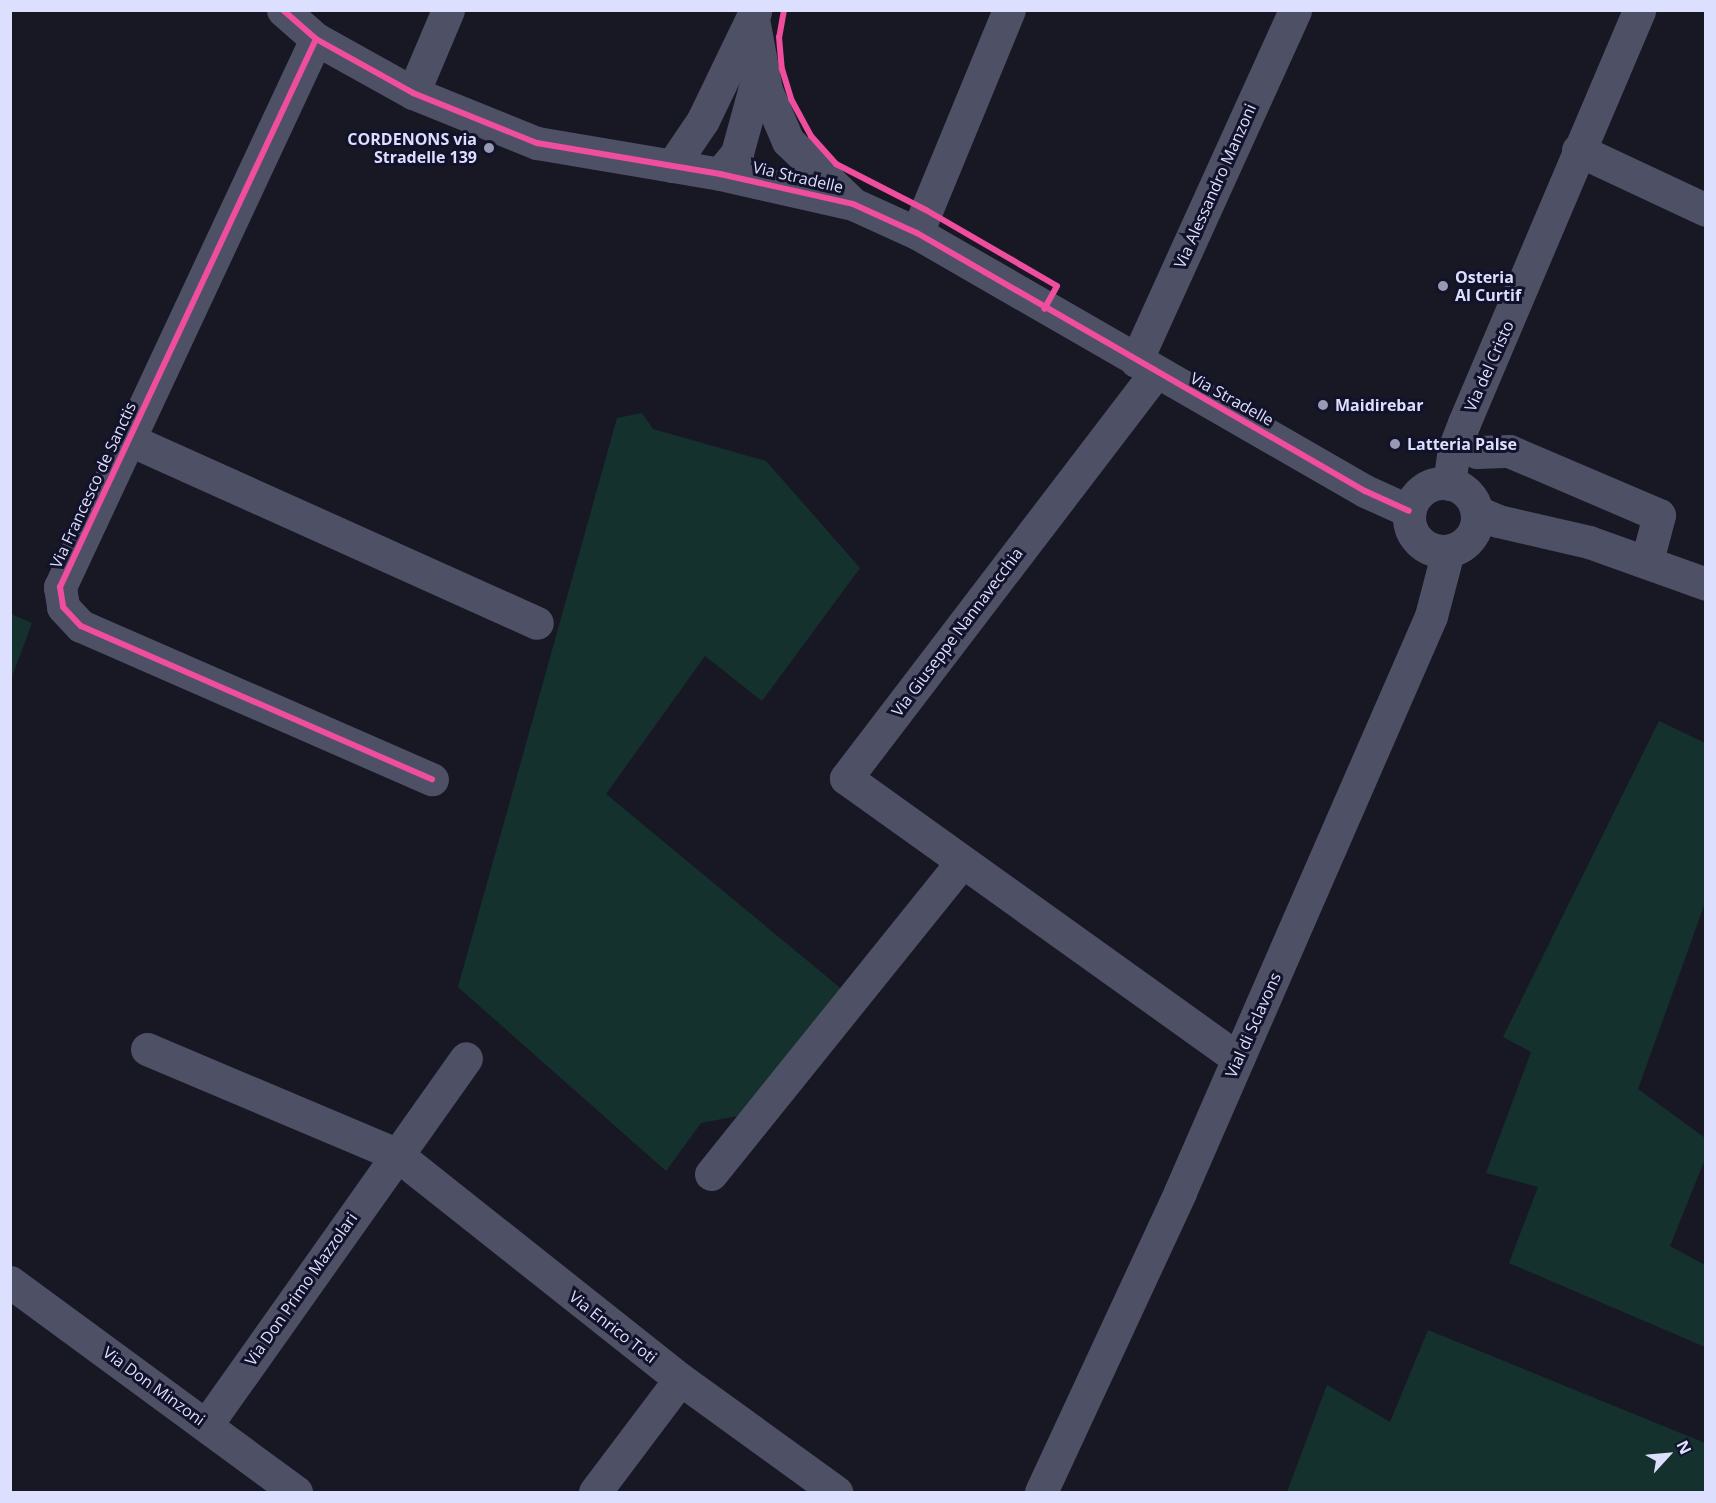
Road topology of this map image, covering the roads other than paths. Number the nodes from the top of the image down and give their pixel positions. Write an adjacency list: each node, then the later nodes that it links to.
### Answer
1 (283, 10): 7 (street, Via Stradelle)
2 (448, 10): 9 (street)
3 (1009, 10): 15 (street)
4 (1295, 10): 16 (street, Via Alessandro Manzoni)
5 (1639, 10): 10 (street, Via del Cristo)
6 (754, 15): 8 (street); 11 (street)
7 (316, 39): 9 (street, Via Stradelle); 17 (street, Via Francesco de Sanctis)
8 (762, 64): 12 (street); 13 (street)
9 (413, 93): 11 (street, Via Stradelle)
10 (1578, 150): 14 (street); 18 (street, Via del Cristo)
11 (672, 166): 12 (street, Via Stradelle)
12 (720, 174): 13 (street, Via Stradelle)
13 (853, 204): 15 (street, Via Stradelle)
14 (1706, 210)
15 (917, 233): 16 (street, Via Stradelle)
16 (1146, 366): 20 (street, Via Stradelle); 27 (street, Via Giuseppe Nannavecchia)
17 (130, 440): 25 (street, Via Francesco de Sanctis); 26 (street, Via Francesco de Sanctis)
18 (1457, 443): 19 (street, Via del Cristo); 23 (street)
19 (1449, 484): 20 (street); 21 (street)
20 (1409, 511): 22 (street)
21 (1477, 512): 22 (street); 23 (street)
22 (1448, 551): 30 (street, Vial di Sclavons)
23 (1647, 561): 24 (street)
24 (1706, 584)
25 (537, 623)
26 (432, 779)
27 (961, 863): 30 (street, Via Giuseppe Nannavecchia); 32 (street)
28 (147, 1049): 31 (street)
29 (466, 1058): 31 (street, Via Don Primo Mazzolari)
30 (1238, 1059): 39 (street, Vial di Sclavons)
31 (396, 1154): 34 (street, Via Enrico Toti); 35 (street, Via Don Primo Mazzolari)
32 (711, 1174)
33 (10, 1282): 35 (street, Via Don Minzoni)
34 (680, 1379): 37 (street); 38 (street, Via Enrico Toti)
35 (207, 1424): 36 (street, Via Don Minzoni)
36 (296, 1492)
37 (596, 1492)
38 (836, 1492)
39 (1041, 1492)

